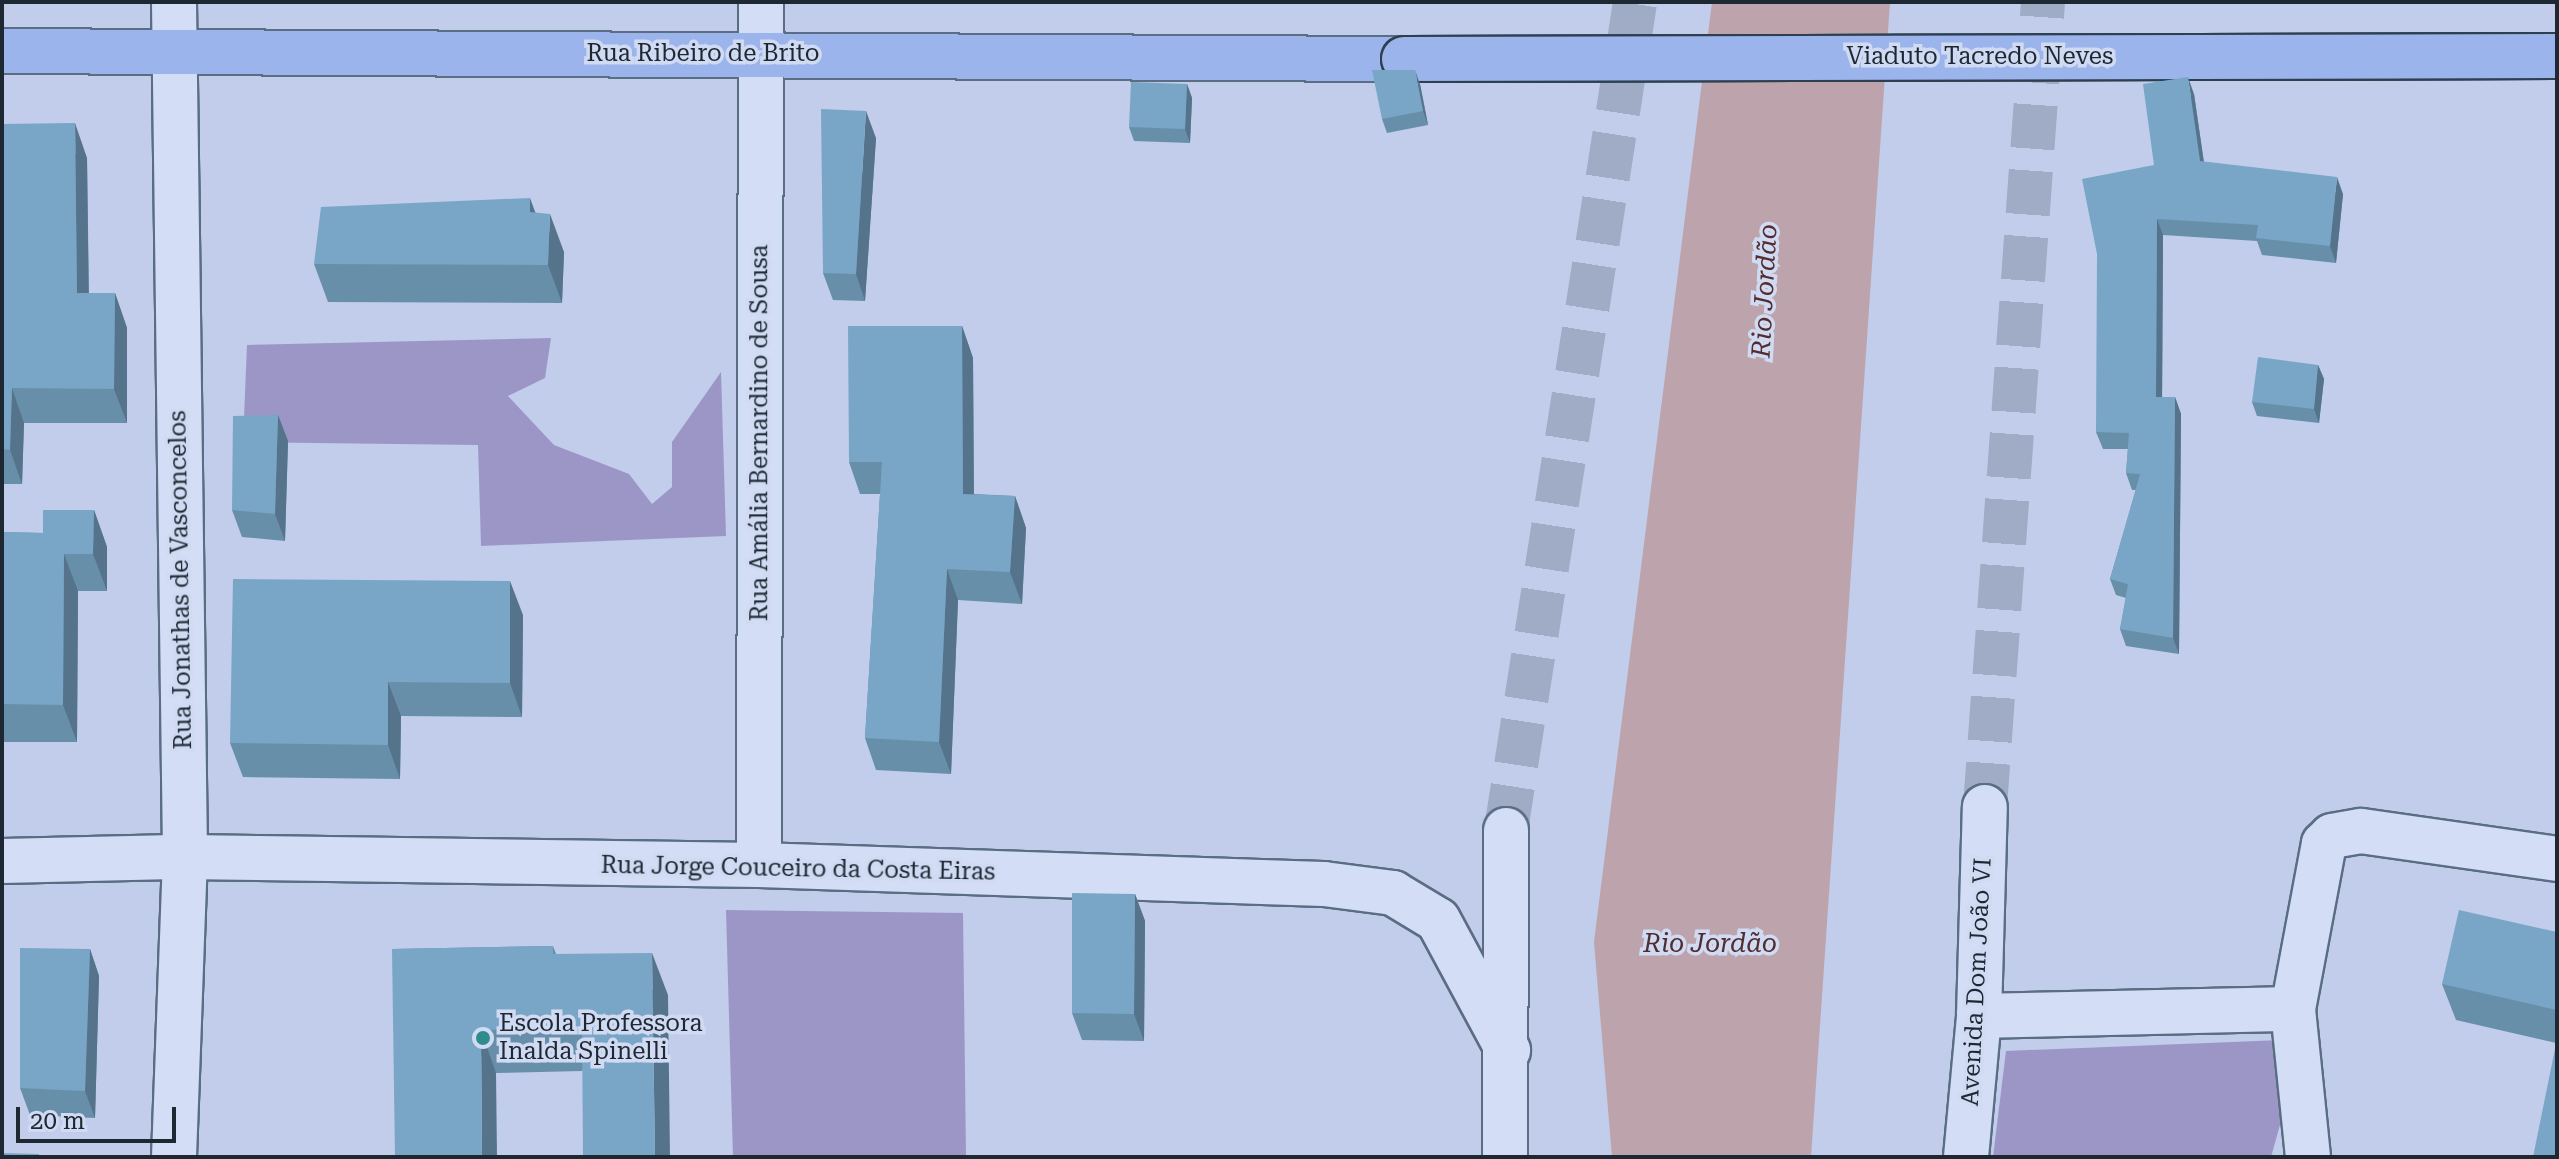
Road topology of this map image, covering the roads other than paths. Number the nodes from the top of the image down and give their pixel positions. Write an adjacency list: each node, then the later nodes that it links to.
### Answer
1 (174, 2): 4 (street, Rua Jonathas de Vasconcelos)
2 (761, 2): 5 (street, Rua Amália Bernardino de Sousa)
3 (2, 51): 4 (main road, Rua Ribeiro de Brito)
4 (174, 52): 5 (main road, Rua Ribeiro de Brito); 10 (street, Rua Jonathas de Vasconcelos)
5 (761, 54): 7 (main road, Rua Ribeiro de Brito); 13 (street, Rua Amália Bernardino de Sousa)
6 (2557, 56): 7 (main road, Viaduto Tacredo Neves, bridge)
7 (1404, 59)
8 (1985, 807): 15 (street, Avenida Dom João VI)
9 (1506, 830): 16 (street)
10 (185, 857): 12 (street, Rua Jorge Couceiro da Costa Eiras); 13 (street, Rua Jorge Couceiro da Costa Eiras); 17 (street, Rua Jonathas de Vasconcelos)
11 (2557, 859): 14 (street)
12 (2, 861)
13 (759, 865): 16 (street, Rua Jorge Couceiro da Costa Eiras)
14 (2293, 1009): 15 (street); 20 (street)
15 (1979, 1016): 19 (street, Avenida Dom João VI)
16 (1508, 1050): 18 (street)
17 (174, 1157)
18 (1505, 1157)
19 (1966, 1157)
20 (2308, 1157)

